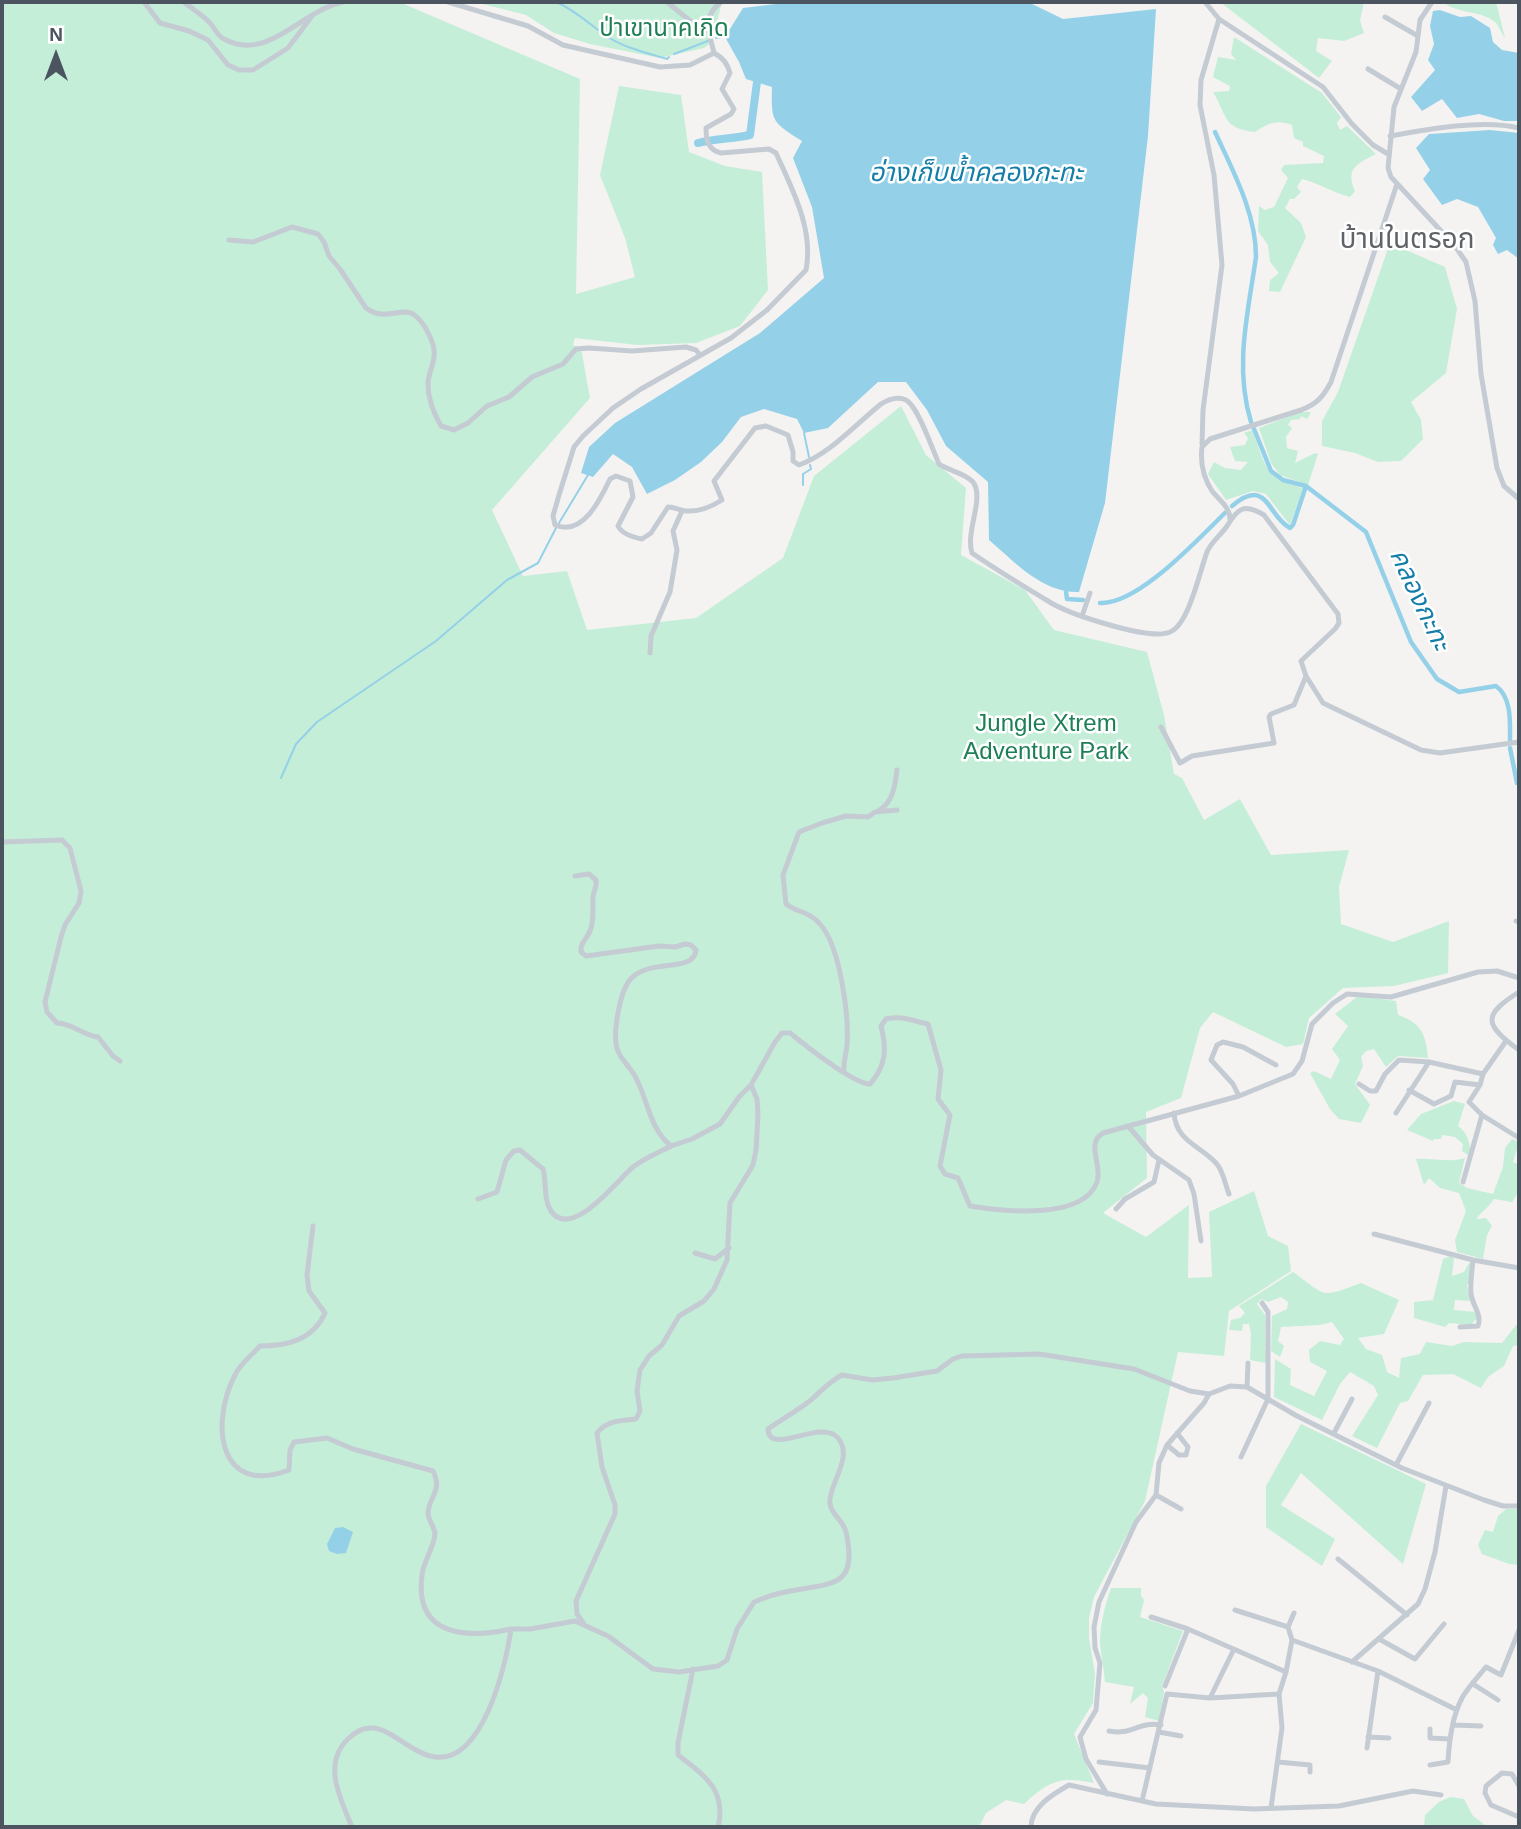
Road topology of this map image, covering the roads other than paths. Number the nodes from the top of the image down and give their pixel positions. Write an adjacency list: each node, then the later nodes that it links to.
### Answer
1 (144, 2): 13 (street)
2 (184, 2): 3 (street)
3 (344, 2)
4 (448, 2): 18 (street)
5 (667, 2): 12 (street)
6 (682, 2): 12 (street)
7 (721, 2): 16 (street)
8 (1205, 2): 15 (street)
9 (1422, 2): 11 (street)
10 (1432, 2): 11 (street)
11 (1426, 9): 17 (street)
12 (676, 10): 16 (street)
13 (312, 16)
14 (1385, 17): 17 (street)
15 (1219, 19): 23 (street); 27 (street)
16 (709, 29): 18 (street)
17 (1418, 36): 20 (street)
18 (714, 53): 26 (street)
19 (1368, 69): 20 (street)
20 (1401, 89): 22 (street)
21 (1519, 128): 22 (street)
22 (1390, 136): 23 (street)
23 (1388, 154): 24 (street)
24 (1397, 184): 27 (street); 28 (street)
25 (229, 240): 26 (street)
26 (700, 355): 29 (street)
27 (1202, 447): 30 (street)
28 (1519, 499)
29 (682, 511): 32 (street); 33 (street)
30 (1230, 519): 32 (street); 34 (street)
31 (1090, 593): 32 (street)
32 (1082, 616)
33 (650, 653)
34 (1306, 676): 35 (street); 36 (street)
35 (1161, 727)
36 (1519, 742)
37 (897, 770): 39 (street)
38 (897, 810): 39 (street)
39 (875, 812): 49 (street)
40 (2, 842): 46 (street)
41 (575, 876): 61 (street)
42 (1519, 978): 55 (street)
43 (1519, 992): 44 (street)
44 (1506, 1041): 45 (street); 50 (street)
45 (1519, 1050)
46 (120, 1061)
47 (1429, 1062): 50 (street); 51 (street); 54 (street)
48 (1276, 1065): 55 (street)
49 (844, 1072): 52 (street); 59 (street)
50 (1483, 1074): 53 (street)
51 (1359, 1084)
52 (751, 1085): 61 (street); 70 (street)
53 (1480, 1085): 54 (street); 58 (street)
54 (1409, 1090): 57 (street)
55 (1239, 1096): 56 (street)
56 (1174, 1113): 59 (street); 64 (street)
57 (1396, 1113)
58 (1482, 1115): 60 (street); 63 (street)
59 (1128, 1126): 62 (street)
60 (1519, 1138)
61 (671, 1146): 65 (street)
62 (1159, 1160): 66 (street); 69 (street)
63 (1464, 1182)
64 (1229, 1194)
65 (478, 1199)
66 (1116, 1209)
67 (313, 1226): 99 (street)
68 (1374, 1234): 72 (street)
69 (1201, 1241)
70 (729, 1248): 71 (street); 96 (street)
71 (695, 1254)
72 (1473, 1260): 73 (street); 75 (street)
73 (1519, 1268)
74 (1262, 1303): 79 (street)
75 (1460, 1327)
76 (1248, 1363): 77 (street)
77 (1247, 1387): 78 (street); 79 (street)
78 (1209, 1394): 82 (street); 106 (street)
79 (1268, 1399): 83 (street); 85 (street)
80 (1352, 1399): 83 (street)
81 (1429, 1403): 86 (street)
82 (1177, 1433): 84 (street); 84 (street)
83 (1334, 1433): 86 (street)
84 (1167, 1445): 88 (street)
85 (1241, 1457)
86 (1396, 1465): 87 (street)
87 (1446, 1486): 89 (street); 94 (street)
88 (1156, 1495): 90 (street); 131 (street)
89 (1519, 1506)
90 (1181, 1509)
91 (1338, 1559): 94 (street)
92 (1235, 1610): 98 (street)
93 (1294, 1613): 98 (street)
94 (1407, 1615): 102 (street)
95 (1151, 1617): 100 (street)
96 (584, 1624): 99 (street); 106 (street)
97 (1444, 1624): 102 (street)
98 (1288, 1627): 103 (street)
99 (511, 1629): 136 (street)
100 (1188, 1629): 104 (street); 110 (street)
101 (1519, 1630): 109 (street)
102 (1379, 1639): 105 (street)
103 (1292, 1640): 105 (street); 108 (street)
104 (1234, 1649): 108 (street); 112 (street)
105 (1351, 1662): 107 (street)
106 (693, 1669): 137 (street)
107 (1378, 1671): 114 (street); 121 (street)
108 (1286, 1672): 111 (street)
109 (1473, 1684): 113 (street); 114 (street)
110 (1165, 1686)
111 (1279, 1694): 112 (street); 126 (street)
112 (1210, 1698): 117 (street)
113 (1498, 1700)
114 (1458, 1710): 115 (street)
115 (1454, 1725): 116 (street); 123 (street)
116 (1481, 1726)
117 (1160, 1728): 119 (street); 120 (street); 128 (street)
118 (1430, 1728): 123 (street)
119 (1109, 1731)
120 (1181, 1736)
121 (1368, 1737): 122 (street); 124 (street)
122 (1389, 1738)
123 (1449, 1739): 127 (street)
124 (1367, 1748)
125 (1099, 1762): 128 (street)
126 (1278, 1762): 129 (street); 134 (street)
127 (1430, 1765)
128 (1150, 1768): 133 (street)
129 (1310, 1772)
130 (1519, 1786): 135 (street)
131 (1107, 1794): 133 (street); 138 (street)
132 (1441, 1795): 134 (street)
133 (1142, 1801): 134 (street)
134 (1271, 1808)
135 (1519, 1817)
136 (352, 1827)
137 (718, 1827)
138 (1031, 1827)

